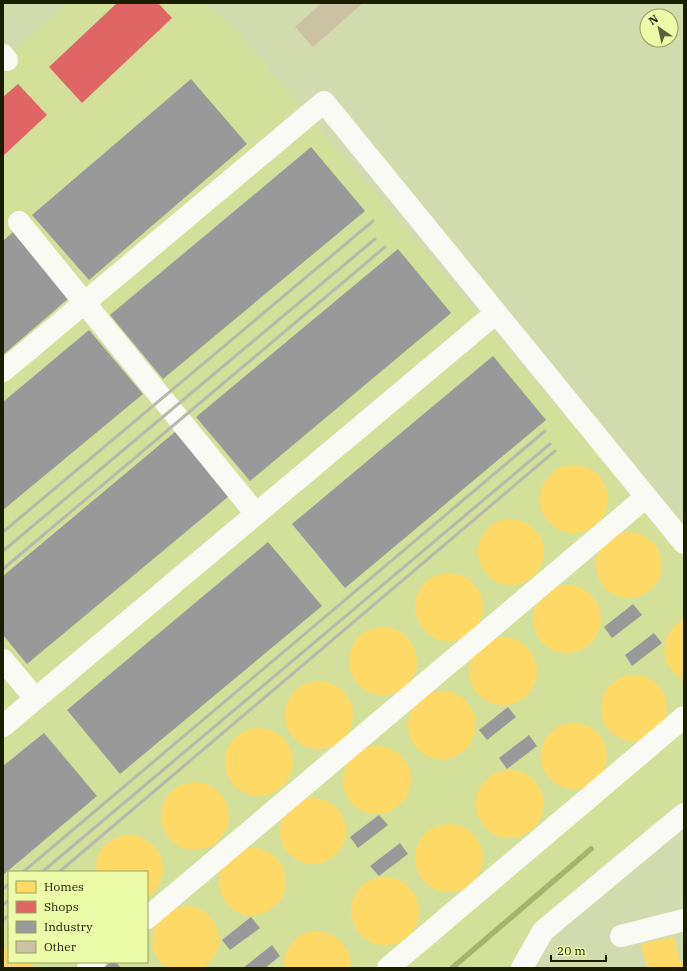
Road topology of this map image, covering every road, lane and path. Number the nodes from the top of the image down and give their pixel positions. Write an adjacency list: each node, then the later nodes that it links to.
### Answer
1 (19, 222): 2 (lane)
2 (84, 303): 3 (lane); 4 (lane); 6 (lane)
3 (496, 313): 5 (lane); 6 (lane)
4 (3, 371)
5 (646, 497): 7 (lane); 13 (lane)
6 (256, 514): 9 (lane)
7 (684, 543)
8 (3, 660): 9 (lane)
9 (36, 698): 11 (lane)
10 (684, 717): 16 (lane)
11 (3, 726)
12 (684, 814): 17 (lane)
13 (148, 917)
14 (684, 920): 15 (lane)
15 (621, 936)
16 (388, 968)
17 (522, 968)

